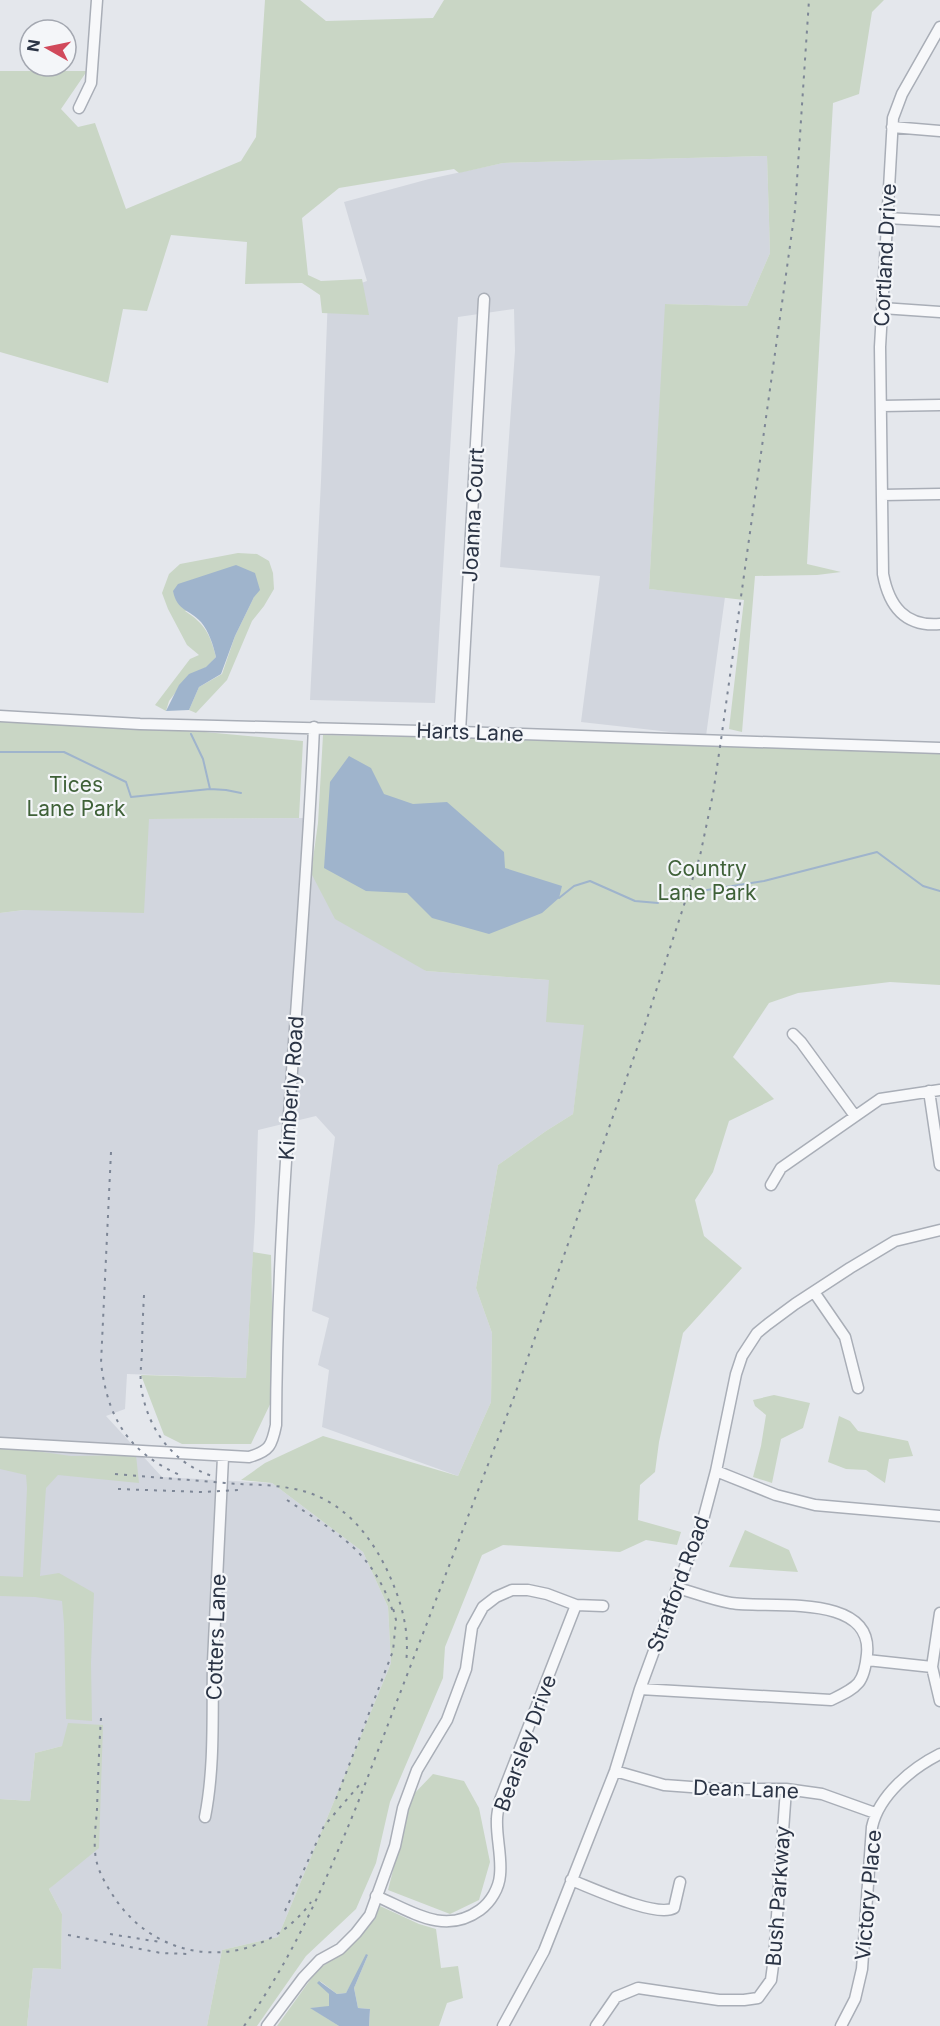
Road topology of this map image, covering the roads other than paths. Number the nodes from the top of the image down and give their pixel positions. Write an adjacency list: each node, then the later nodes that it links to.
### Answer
1 (97, 0): 3 (street)
2 (940, 27): 4 (street, Cortland Drive)
3 (79, 108)
4 (892, 127): 5 (street); 6 (street, Cortland Drive)
5 (940, 130)
6 (887, 218): 7 (street); 9 (street, Cortland Drive)
7 (940, 221)
8 (484, 299): 18 (street, Joanna Court)
9 (882, 308): 10 (street); 12 (street, Cortland Drive)
10 (940, 312)
11 (940, 405): 12 (street)
12 (881, 406): 14 (street, Cortland Drive)
13 (940, 494): 14 (street)
14 (882, 495): 15 (street, Cortland Drive)
15 (940, 624)
16 (0, 716): 17 (street, Harts Lane)
17 (314, 728): 18 (street, Harts Lane); 29 (street, Kimberly Road)
18 (460, 732): 19 (street, Harts Lane)
19 (940, 748)
20 (793, 1034): 22 (street)
21 (934, 1090): 22 (street); 23 (street)
22 (855, 1116): 24 (street)
23 (940, 1165)
24 (771, 1185)
25 (940, 1230): 26 (street, Stratford Road)
26 (814, 1292): 27 (street); 30 (street, Stratford Road)
27 (858, 1388)
28 (0, 1443): 29 (street)
29 (223, 1457): 44 (street, Cotters Lane)
30 (716, 1472): 31 (street); 32 (street, Stratford Road)
31 (940, 1516)
32 (678, 1588): 36 (street); 38 (street, Stratford Road)
33 (576, 1605): 34 (street); 47 (street); 47 (street, Bearsley Drive)
34 (603, 1606)
35 (940, 1613): 37 (street)
36 (867, 1660): 37 (street); 38 (street)
37 (932, 1667): 39 (street)
38 (640, 1689): 41 (street, Stratford Road)
39 (940, 1701)
40 (940, 1754): 43 (street, Victory Place)
41 (615, 1771): 42 (street, Dean Lane); 45 (street, Stratford Road)
42 (786, 1790): 43 (street, Dean Lane); 50 (street, Bush Parkway)
43 (875, 1814): 51 (street, Victory Place)
44 (205, 1817)
45 (572, 1880): 46 (street); 49 (street, Stratford Road)
46 (680, 1882)
47 (376, 1896): 48 (street)
48 (267, 2026)
49 (503, 2026)
50 (596, 2026)
51 (842, 2026)

